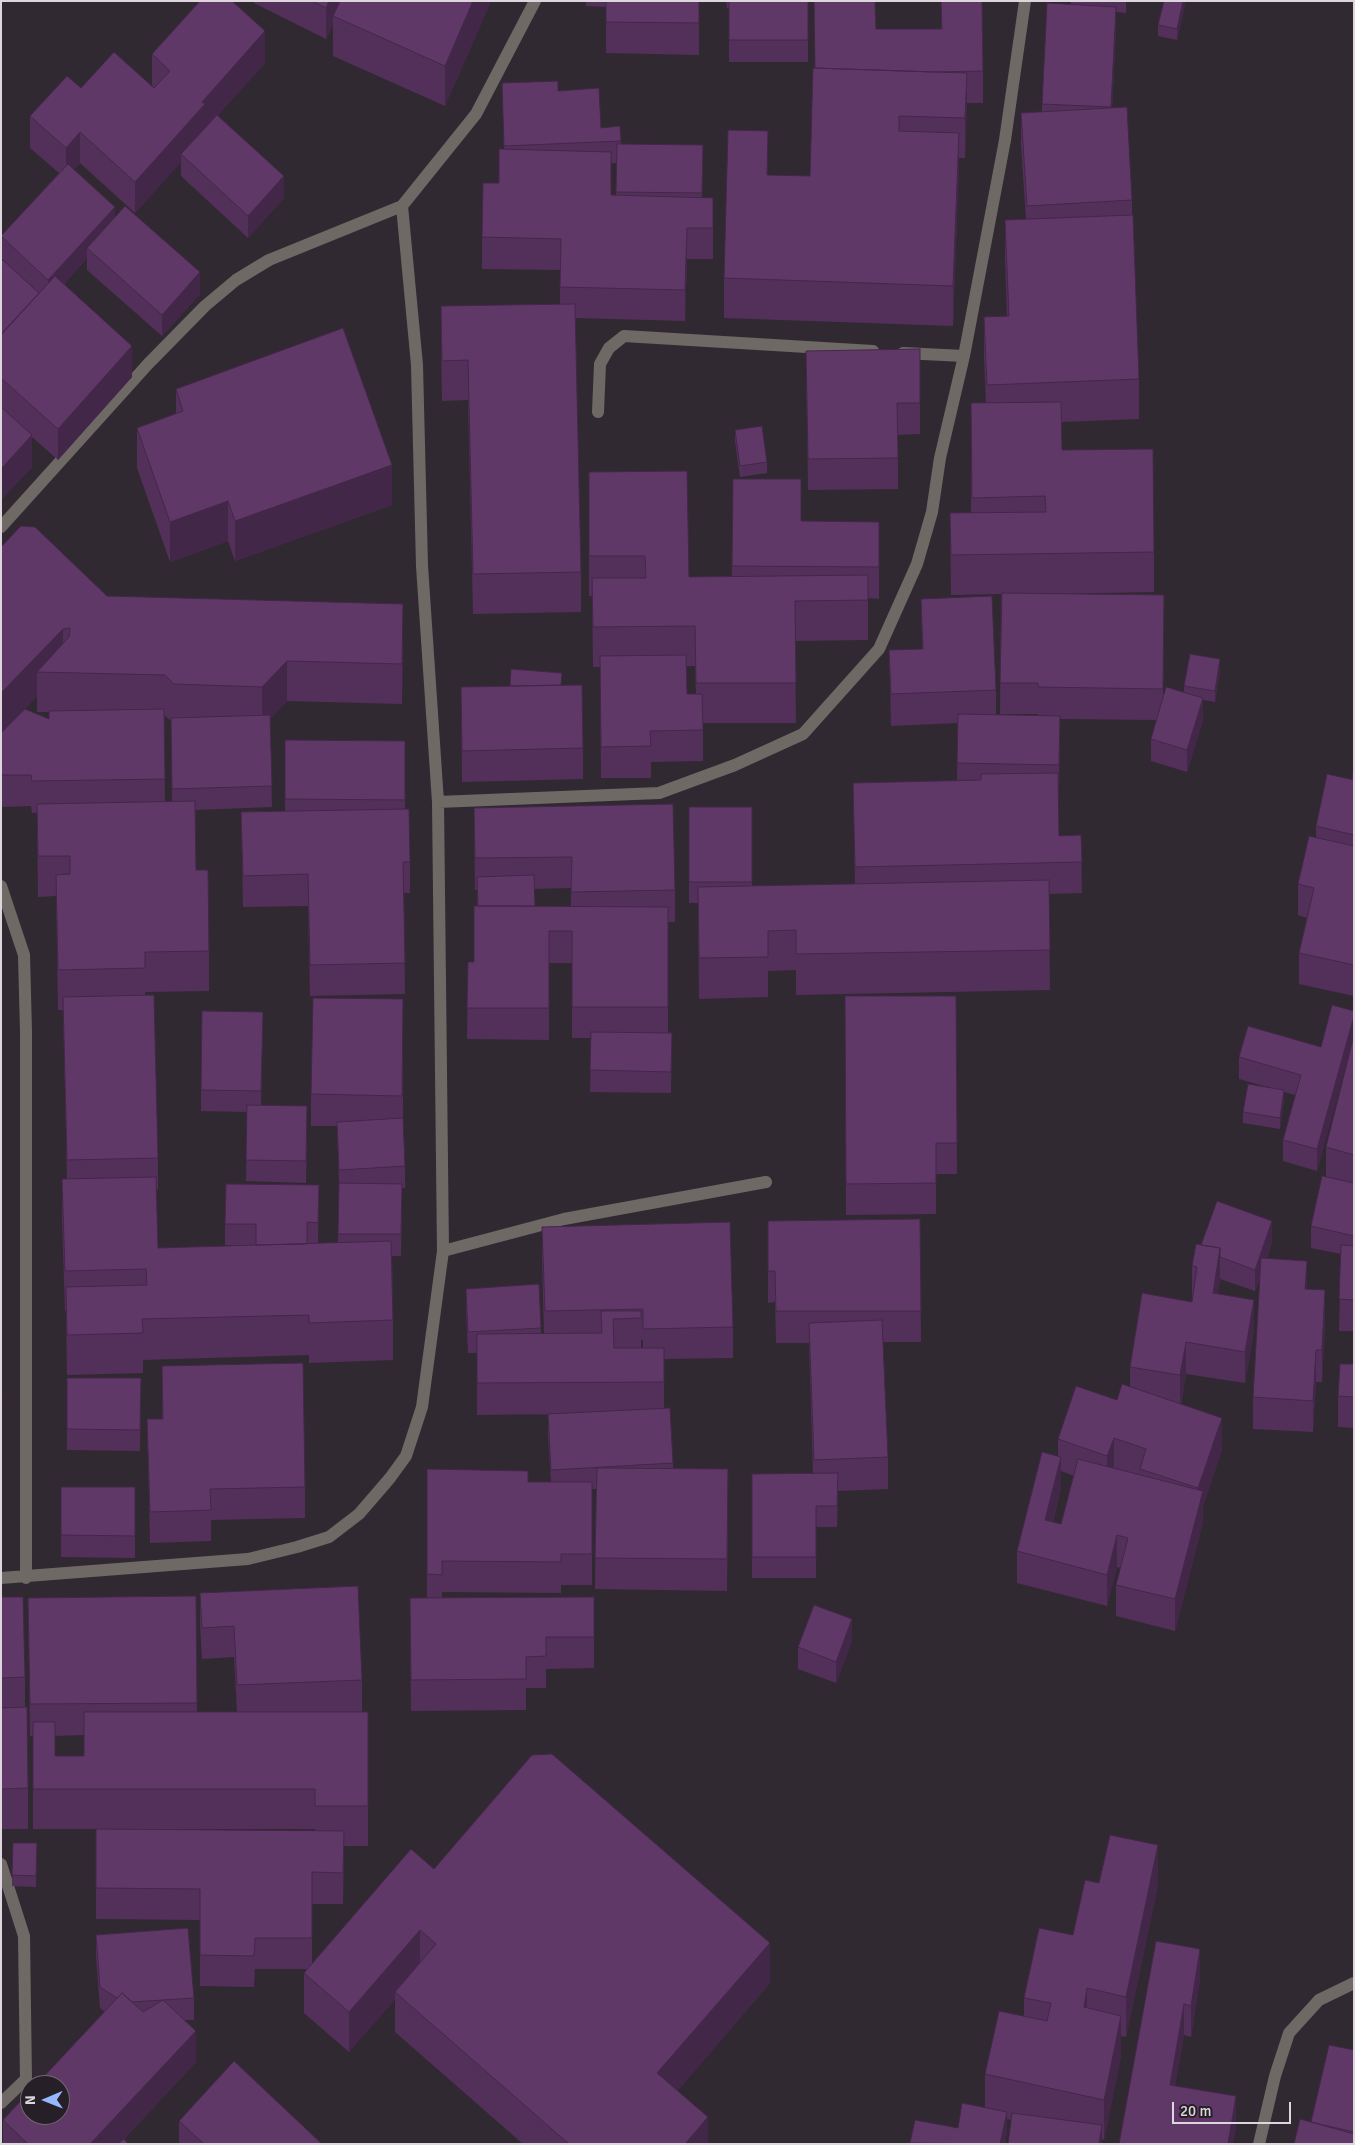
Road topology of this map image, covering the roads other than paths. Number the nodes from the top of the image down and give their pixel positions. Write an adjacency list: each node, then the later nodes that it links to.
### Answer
1 (534, 1): 3 (street)
2 (1025, 1): 4 (street)
3 (402, 206): 6 (street); 7 (street)
4 (964, 356): 5 (street); 7 (street)
5 (598, 412)
6 (1, 527)
7 (438, 802): 10 (street)
8 (1, 886): 12 (street)
9 (766, 1182): 10 (street)
10 (443, 1251): 12 (street)
11 (1, 1578): 12 (street)
12 (26, 1578)
13 (1, 1864): 15 (street)
14 (1354, 1983): 16 (street)
15 (1, 2103)
16 (1259, 2144)

